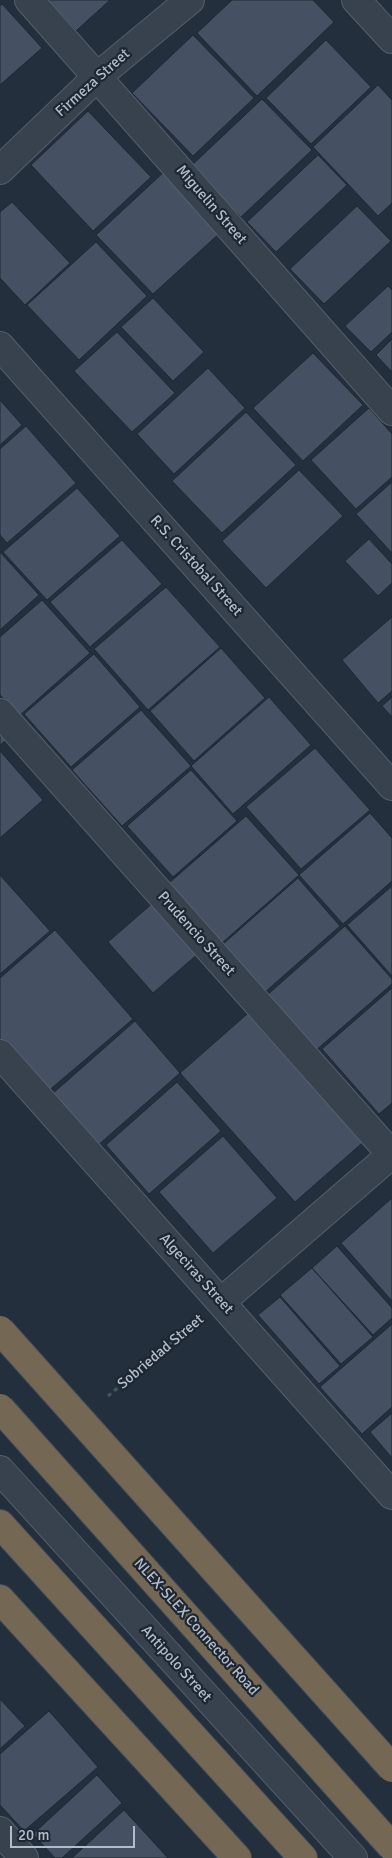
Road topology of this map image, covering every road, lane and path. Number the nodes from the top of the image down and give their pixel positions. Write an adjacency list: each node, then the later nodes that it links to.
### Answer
1 (29, 0): 5 (street, Miguelin Street)
2 (190, 0): 5 (street, Firmeza Street)
3 (356, 0): 4 (street)
4 (392, 40)
5 (98, 76): 6 (street, Firmeza Street); 8 (street, Miguelin Street)
6 (0, 170)
7 (0, 346): 10 (street, R.S. Cristobal Street)
8 (392, 411)
9 (0, 713): 12 (street, Prudencio Street)
10 (392, 786)
11 (0, 1054): 13 (street, Algeciras Street)
12 (392, 1155): 13 (street)
13 (221, 1302): 15 (path, Sobriedad Street); 18 (street, Algeciras Street)
14 (0, 1330): 21 (highway, bridge)
15 (103, 1401)
16 (0, 1408): 23 (highway, NLEX-SLEX Connector Road, bridge)
17 (4, 1483): 27 (street, Antipolo Street)
18 (392, 1495)
19 (0, 1524): 26 (highway)
20 (0, 1599): 25 (highway)
21 (392, 1768)
22 (0, 1831): 24 (street)
23 (392, 1847)
24 (24, 1858)
25 (237, 1858)
26 (303, 1858)
27 (353, 1858)

